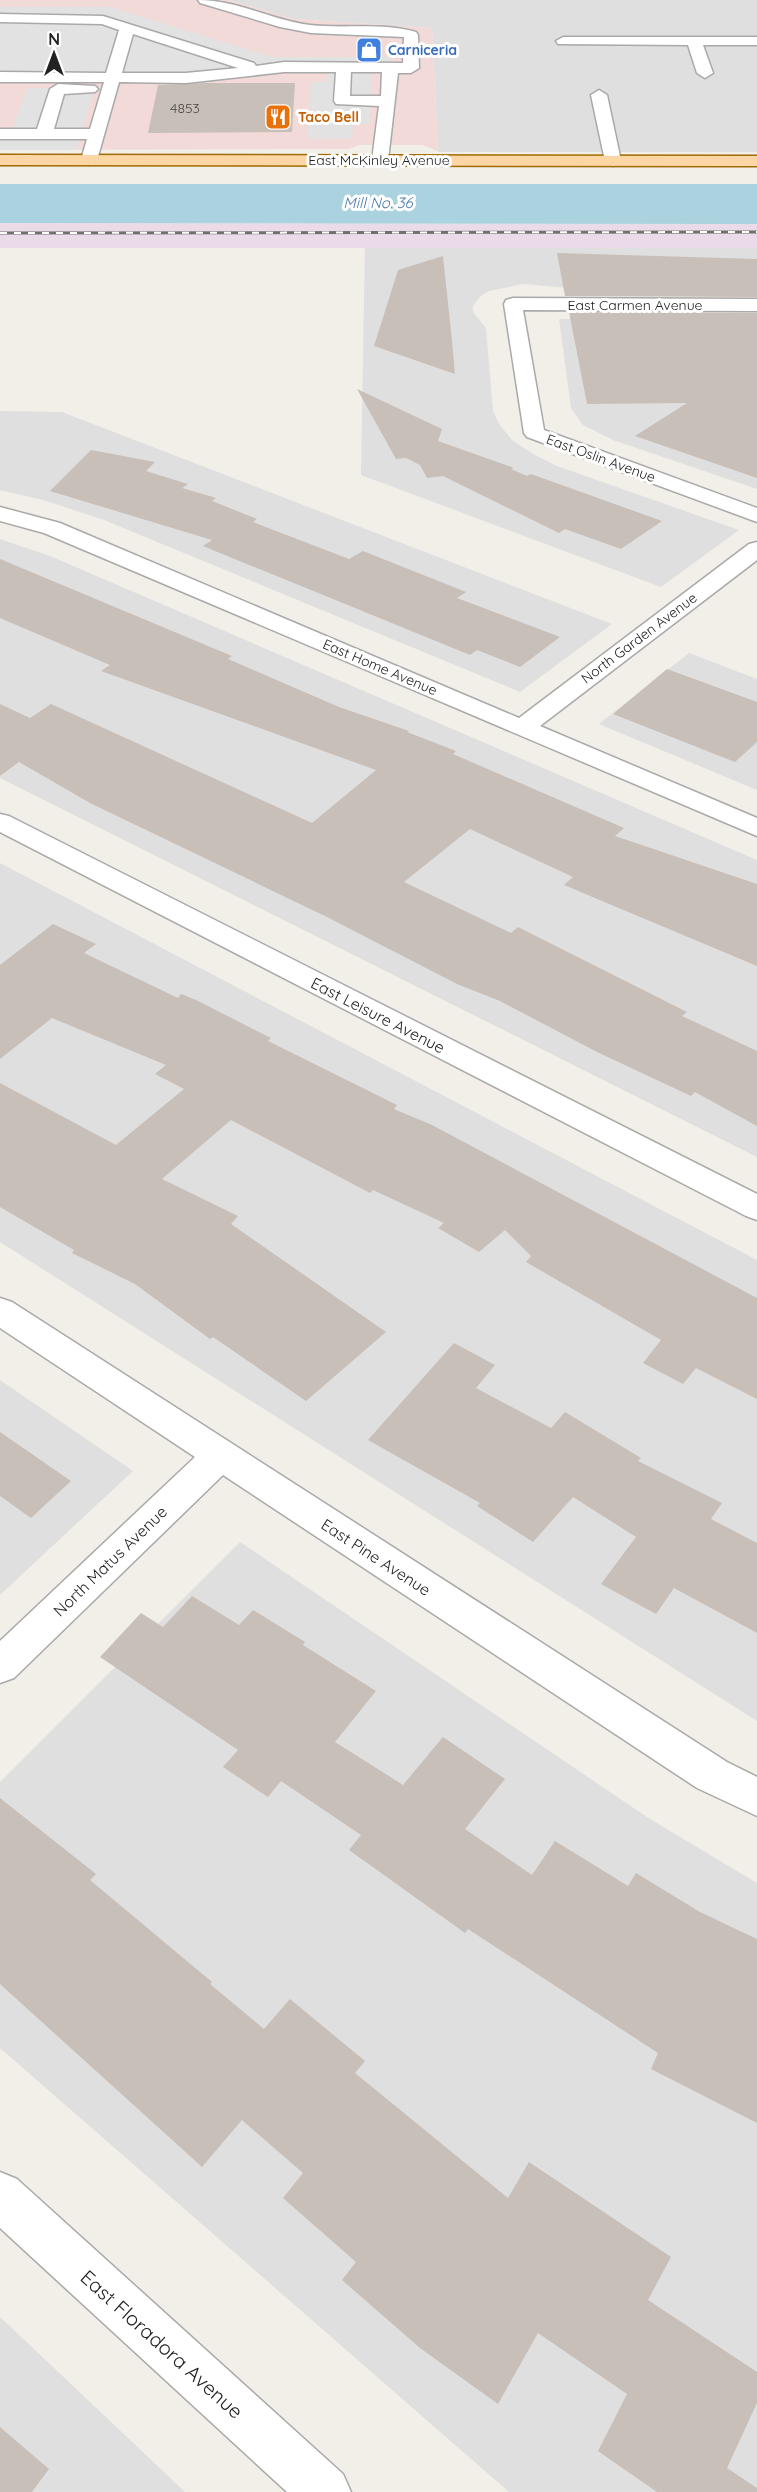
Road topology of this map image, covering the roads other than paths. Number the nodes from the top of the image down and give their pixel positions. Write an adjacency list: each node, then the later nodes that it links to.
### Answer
1 (205, 0): 8 (street)
2 (0, 18): 3 (street)
3 (127, 28): 9 (street); 12 (street)
4 (563, 41): 5 (street)
5 (694, 41): 6 (street); 10 (street)
6 (757, 41)
7 (344, 68): 8 (street); 9 (street); 14 (street)
8 (390, 68): 14 (street)
9 (262, 70): 12 (street)
10 (705, 73)
11 (0, 77): 12 (street)
12 (111, 83): 16 (street); 17 (street)
13 (599, 95): 21 (street)
14 (388, 101): 20 (street)
15 (0, 134): 16 (street)
16 (44, 134): 17 (street)
17 (97, 134): 19 (street)
18 (0, 160): 19 (main road, East McKinley Avenue)
19 (89, 160): 20 (main road, East McKinley Avenue)
20 (380, 160): 21 (main road, East McKinley Avenue); 23 (main road)
21 (613, 161): 22 (main road, East McKinley Avenue)
22 (757, 161)
23 (0, 175): 24 (main road, East McKinley Avenue)
24 (757, 176)
25 (513, 304): 26 (street, East Carmen Avenue); 28 (street, East Oslin Avenue)
26 (757, 305)
27 (0, 514): 30 (street, East Home Avenue)
28 (757, 515)
29 (757, 549): 30 (street, North Garden Avenue)
30 (522, 728): 32 (street, East Home Avenue)
31 (0, 822): 33 (street, East Leisure Avenue)
32 (757, 828)
33 (757, 1208)
34 (0, 1311): 35 (street, East Pine Avenue)
35 (219, 1456): 36 (street, North Matus Avenue); 37 (street, East Pine Avenue)
36 (0, 1666)
37 (757, 1797)
38 (0, 2196): 39 (street, East Floradora Avenue)
39 (325, 2492)

